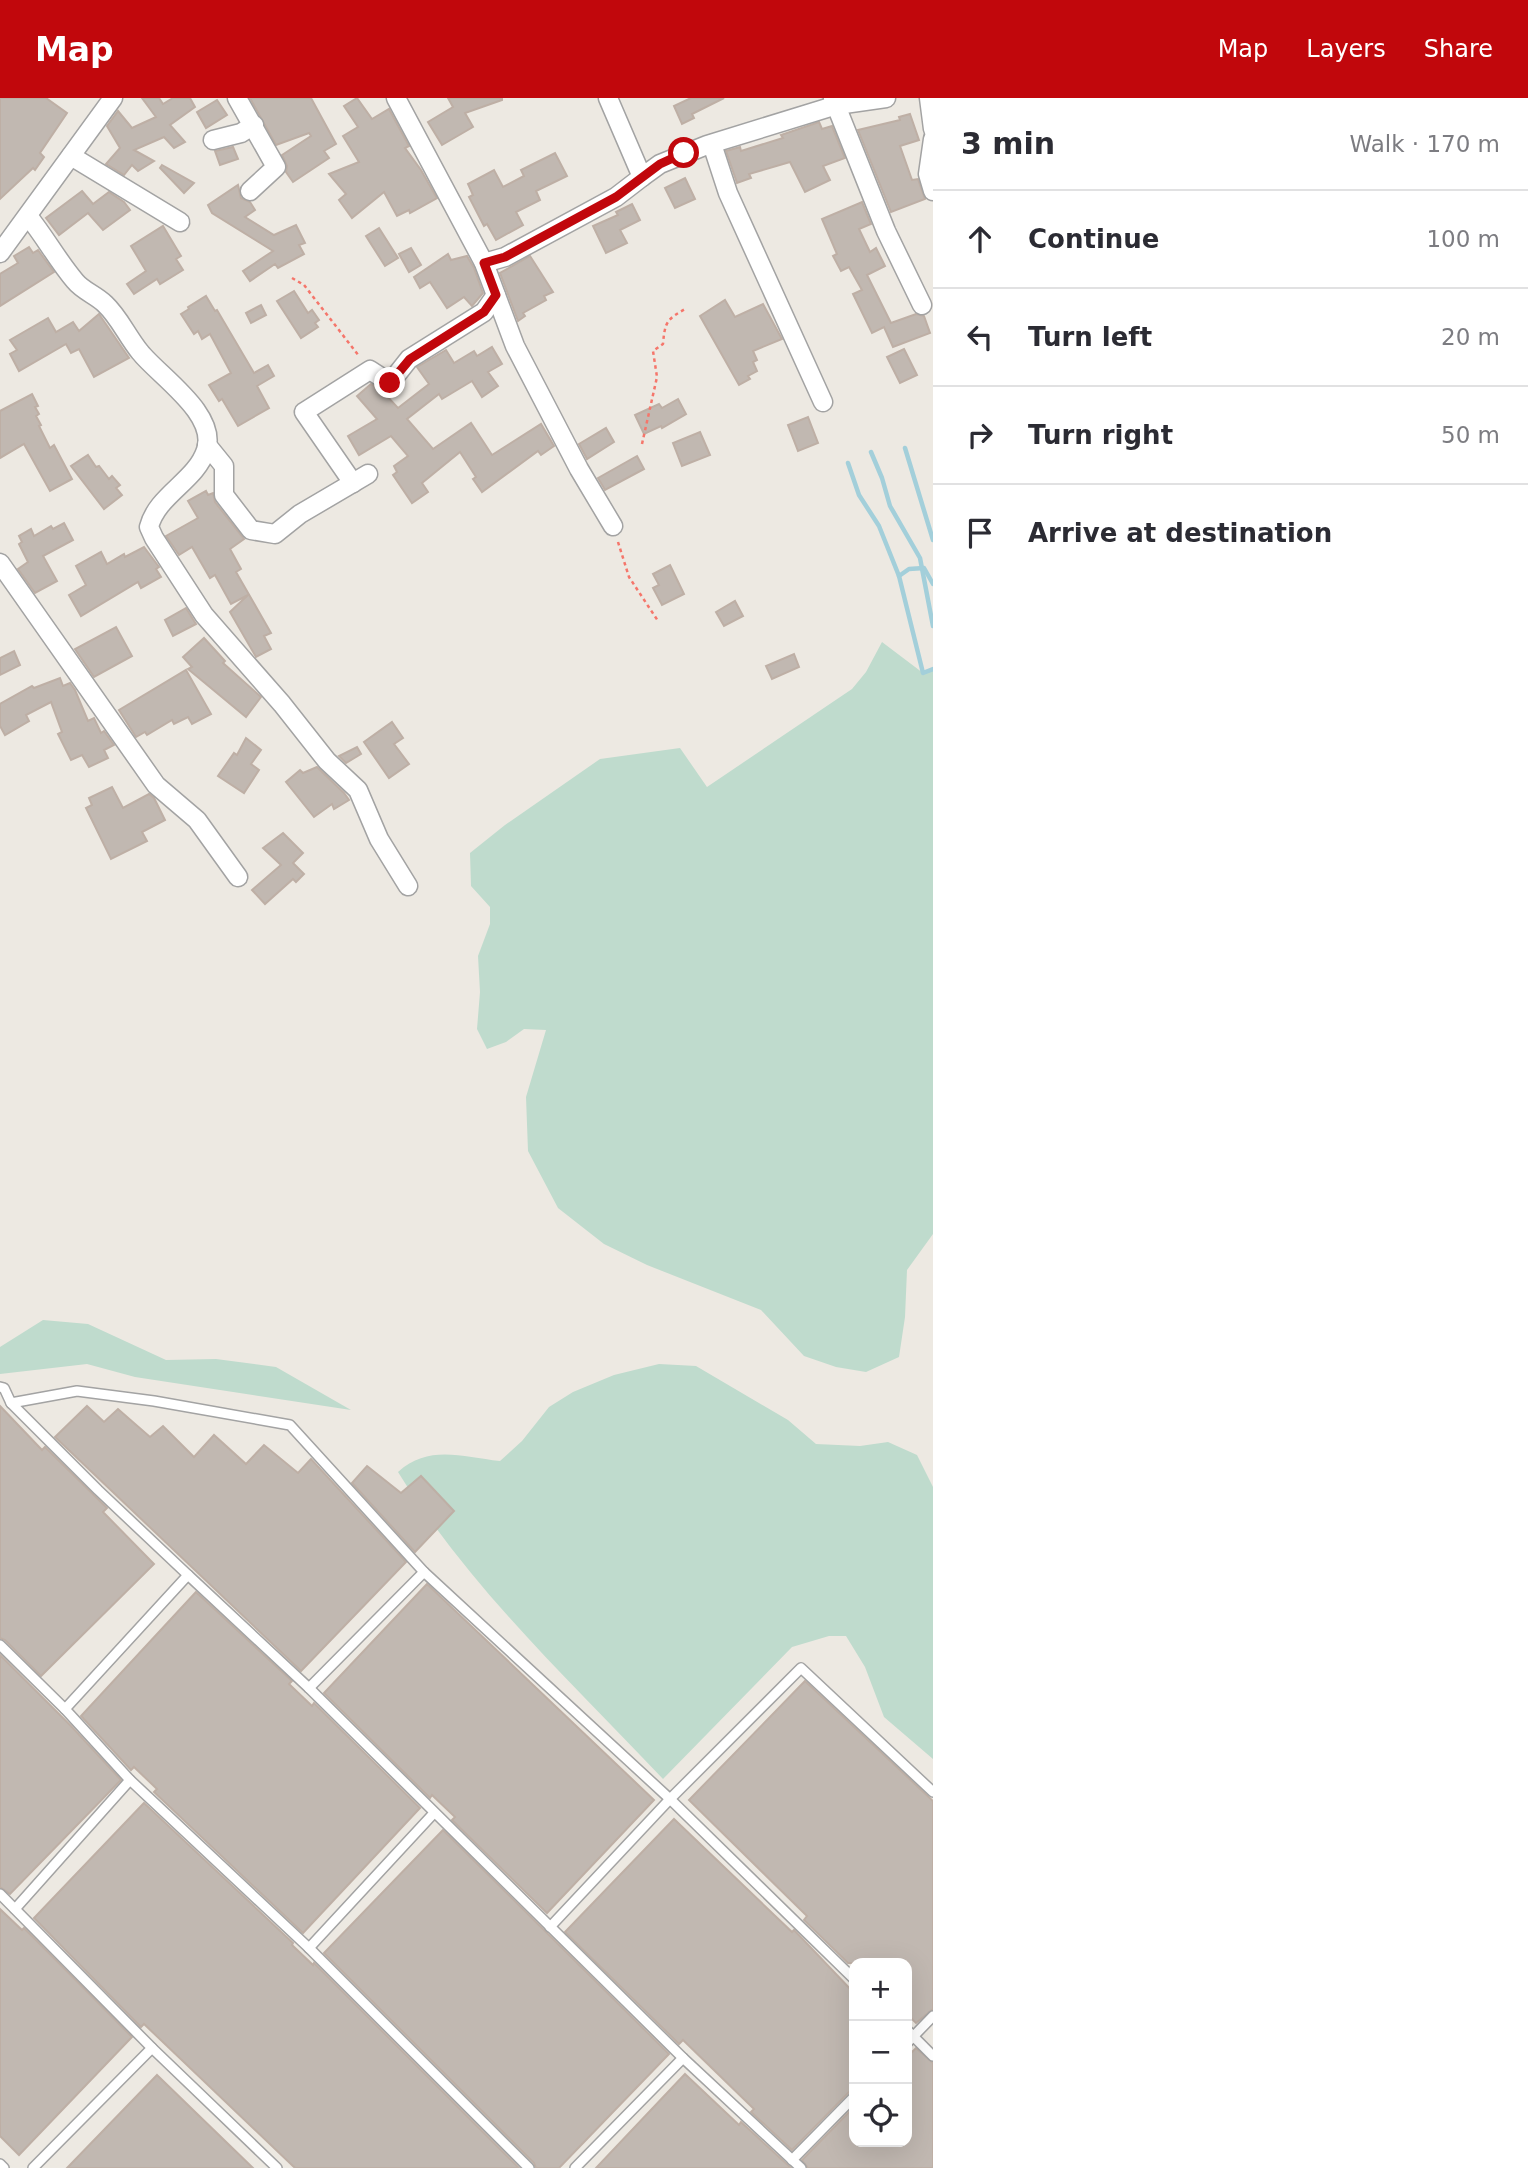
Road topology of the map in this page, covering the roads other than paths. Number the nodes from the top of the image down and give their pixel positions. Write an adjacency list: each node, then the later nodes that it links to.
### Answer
1 (113, 98): 13 (street)
2 (237, 98): 8 (street)
3 (396, 98): 20 (street)
4 (608, 98): 14 (street)
5 (886, 98): 7 (street)
6 (929, 98): 9 (street)
7 (835, 102): 12 (street); 22 (street)
8 (254, 125): 11 (street); 15 (street)
9 (933, 129)
10 (933, 139): 16 (street)
11 (213, 141)
12 (712, 144): 14 (street); 23 (street)
13 (71, 156): 17 (street); 18 (street)
14 (642, 177): 20 (street)
15 (250, 191)
16 (933, 191)
17 (28, 216): 19 (street); 24 (street)
18 (180, 222)
19 (0, 253)
20 (484, 263): 21 (street)
21 (496, 295): 24 (street); 25 (street)
22 (922, 305)
23 (823, 402)
24 (207, 444): 28 (street)
25 (612, 526)
26 (0, 563): 27 (street)
27 (238, 877)
28 (408, 886)
29 (0, 1388): 30 (lane)
30 (11, 1402): 31 (lane); 32 (lane)
31 (424, 1572): 34 (lane); 38 (lane)
32 (188, 1575): 34 (lane); 35 (lane)
33 (0, 1645): 35 (lane)
34 (309, 1688): 39 (lane)
35 (65, 1709): 36 (lane)
36 (130, 1780): 41 (lane); 43 (lane)
37 (933, 1792): 38 (lane)
38 (670, 1799): 42 (lane); 44 (lane)
39 (434, 1813): 42 (lane); 43 (lane)
40 (0, 1894): 41 (lane)
41 (15, 1909): 48 (lane)
42 (550, 1927): 50 (lane)
43 (309, 1948): 57 (lane)
44 (849, 1974)
45 (933, 2016): 46 (lane)
46 (912, 2034)
47 (912, 2039): 49 (lane)
48 (152, 2048): 55 (lane); 56 (lane)
49 (933, 2056)
50 (683, 2058): 52 (lane); 58 (lane)
51 (849, 2102): 52 (lane)
52 (792, 2160): 59 (lane)
53 (0, 2164): 54 (lane)
54 (4, 2168)
55 (33, 2168)
56 (277, 2168)
57 (529, 2168)
58 (575, 2168)
59 (801, 2168)

